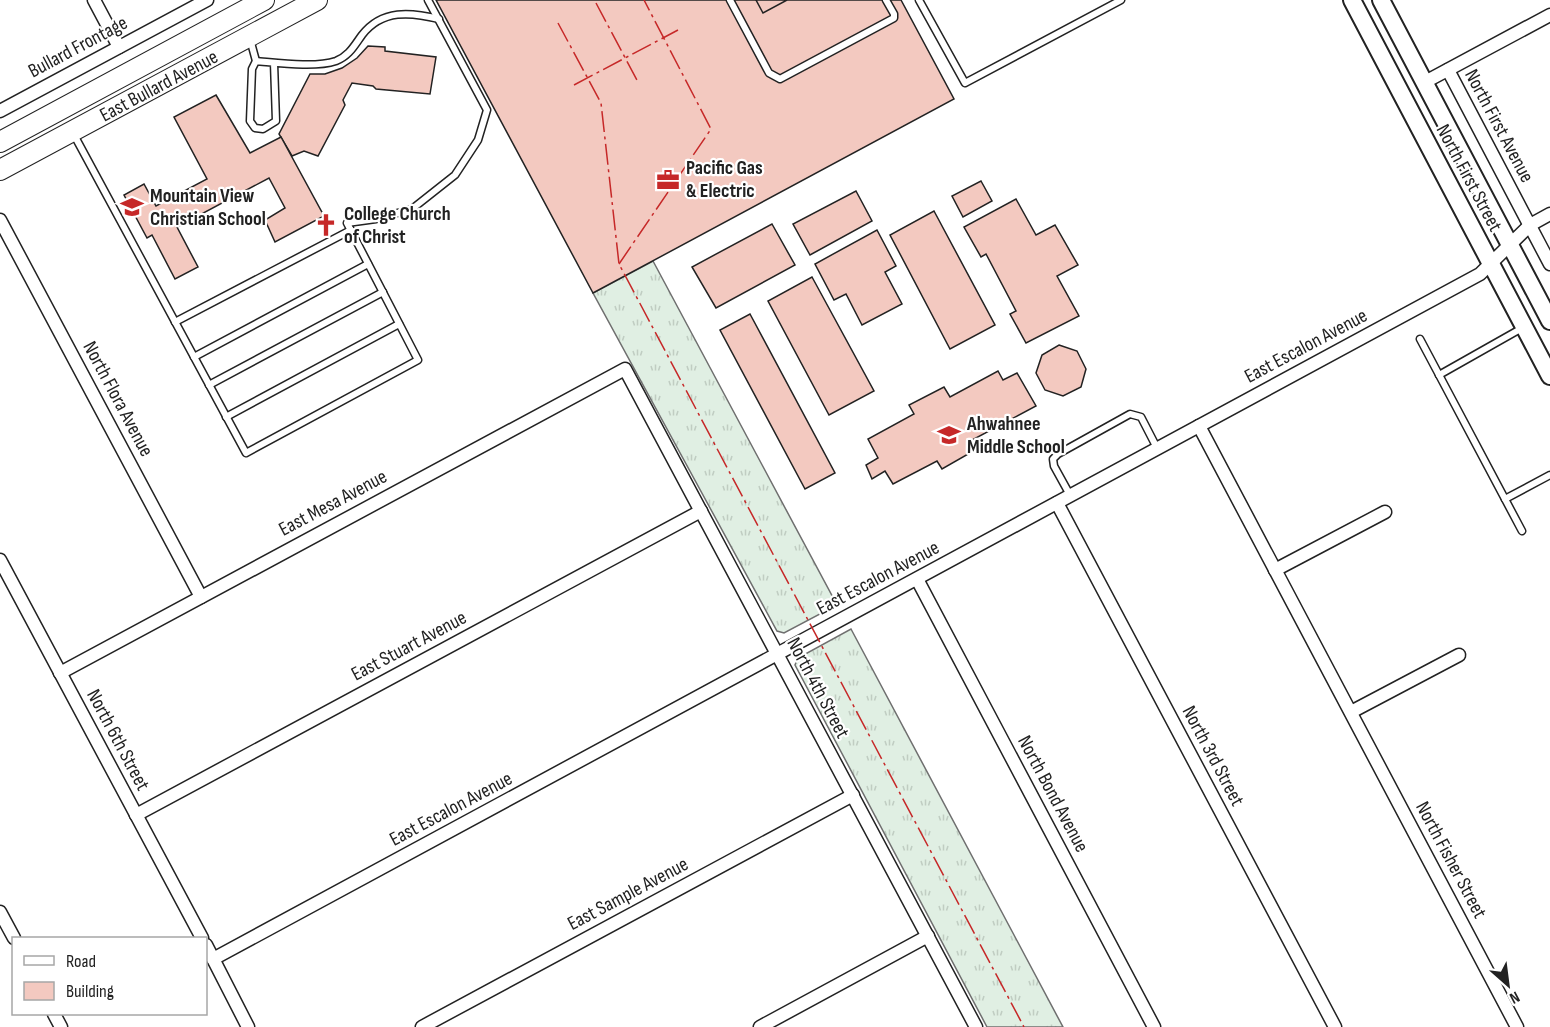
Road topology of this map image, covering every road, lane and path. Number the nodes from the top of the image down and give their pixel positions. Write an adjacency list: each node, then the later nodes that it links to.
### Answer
1 (93, 0): 16 (street)
2 (207, 0): 16 (street, Bullard Frontage)
3 (264, 0): 23 (main road, East Bullard Avenue)
4 (289, 0): 15 (main road)
5 (317, 0): 15 (main road, East Bullard Avenue)
6 (428, 0): 14 (lane)
7 (730, 0): 8 (lane)
8 (886, 0)
9 (919, 0): 10 (lane)
10 (1120, 0)
11 (1352, 0): 30 (main road, North First Street)
12 (1381, 0): 20 (main road, North First Street)
13 (1550, 15): 19 (street)
14 (439, 19): 18 (lane); 28 (lane)
15 (249, 37): 17 (lane); 22 (main road, East Bullard Avenue)
16 (119, 47): 21 (street, Bullard Frontage)
17 (256, 62): 18 (lane); 18 (lane)
18 (274, 63)
19 (1448, 70): 20 (street); 27 (street, North First Avenue)
20 (1425, 82): 29 (main road, North First Street)
21 (0, 111)
22 (73, 132): 24 (main road, East Bullard Avenue); 35 (lane)
23 (0, 142)
24 (2, 173)
25 (1550, 214): 27 (street, East Escalon Avenue)
26 (0, 220): 57 (street, North Flora Avenue)
27 (1530, 225): 29 (street, East Escalon Avenue); 32 (street, North First Avenue)
28 (351, 230): 31 (lane); 35 (lane)
29 (1510, 245): 30 (street, East Escalon Avenue); 34 (main road, North First Street)
30 (1490, 263): 37 (main road, North First Street); 45 (street, East Escalon Avenue)
31 (368, 264): 33 (lane); 39 (lane)
32 (1550, 264)
33 (383, 292): 36 (lane); 43 (lane)
34 (1550, 321)
35 (175, 322): 39 (lane)
36 (399, 324): 44 (lane); 44 (lane)
37 (1524, 327): 41 (lane); 42 (main road, North First Street)
38 (1420, 339): 41 (lane)
39 (194, 357): 43 (lane)
40 (625, 369): 51 (street, North 4th Street); 57 (street, East Mesa Avenue)
41 (1439, 375): 49 (lane)
42 (1550, 376)
43 (209, 385): 44 (lane)
44 (226, 417)
45 (1199, 426): 46 (street, East Escalon Avenue); 55 (street, North Fisher Street)
46 (1157, 449): 48 (street, East Escalon Avenue); 48 (lane)
47 (1550, 475): 49 (lane)
48 (1070, 496): 50 (street, East Escalon Avenue)
49 (1504, 499): 53 (lane)
50 (1057, 503): 56 (street, East Escalon Avenue); 75 (street, North 3rd Street)
51 (701, 511): 58 (street, North 4th Street); 63 (street, East Stuart Avenue)
52 (1385, 512): 55 (street)
53 (1522, 531)
54 (0, 560): 60 (street, North 6th Street)
55 (1275, 570): 61 (street, North Fisher Street)
56 (917, 579): 58 (street, East Escalon Avenue); 74 (street, North Bond Avenue)
57 (201, 597): 60 (street, East Mesa Avenue)
58 (778, 654): 62 (street, North 4th Street); 69 (street, East Escalon Avenue)
59 (1459, 655): 61 (street)
60 (60, 673): 63 (street, North 6th Street)
61 (1351, 712): 76 (street, North Fisher Street)
62 (853, 795): 65 (street, North 4th Street); 71 (street, East Sample Avenue)
63 (136, 815): 67 (street, North 6th Street)
64 (0, 912): 66 (street)
65 (928, 936): 72 (street); 73 (street, North 4th Street)
66 (13, 937)
67 (201, 937)
68 (207, 947): 69 (street)
69 (213, 959): 70 (street)
70 (248, 1027)
71 (422, 1027)
72 (760, 1027)
73 (976, 1027)
74 (1154, 1027)
75 (1335, 1027)
76 (1517, 1027)

